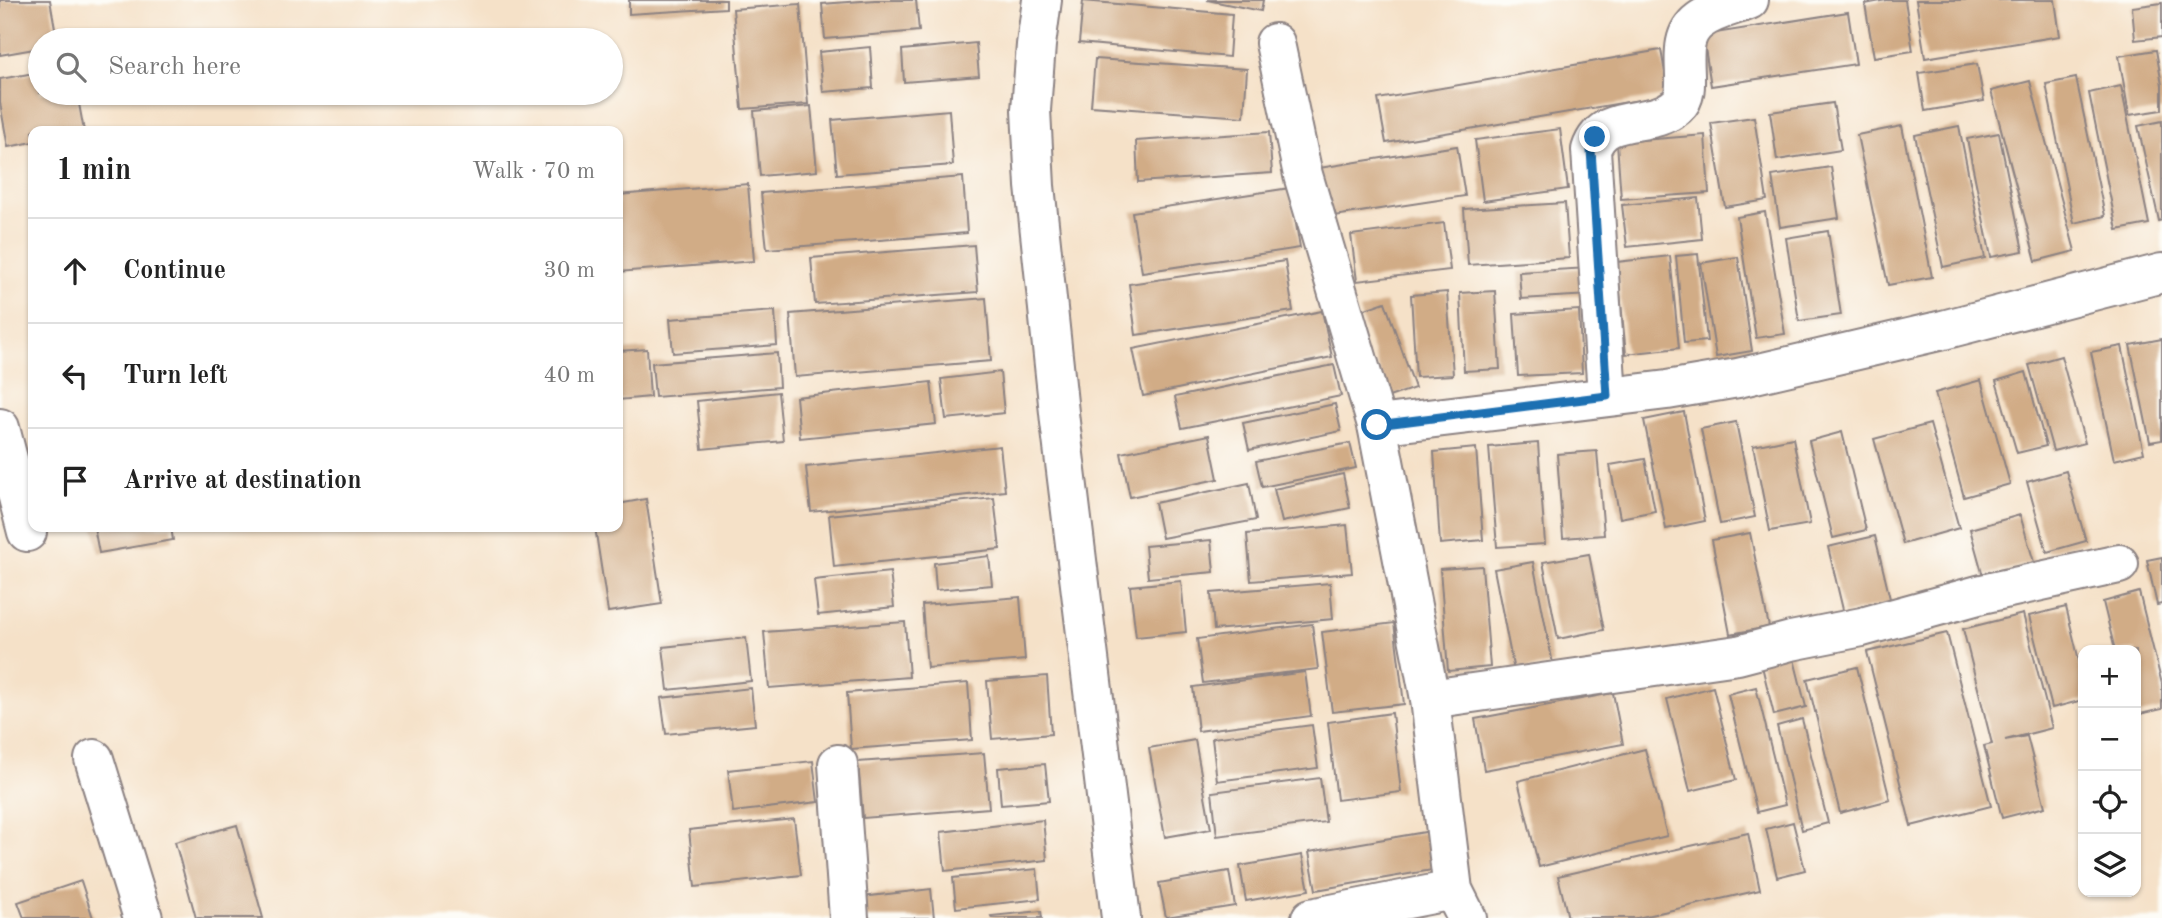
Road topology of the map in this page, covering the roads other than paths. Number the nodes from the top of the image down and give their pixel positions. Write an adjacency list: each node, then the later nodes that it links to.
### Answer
1 (1042, 0): 16 (street)
2 (1749, 0): 5 (street)
3 (1275, 43): 6 (street)
4 (2162, 273): 5 (street)
5 (1607, 396): 6 (street)
6 (1377, 425): 10 (street)
7 (0, 428): 8 (street)
8 (27, 532)
9 (2119, 564): 10 (street)
10 (1430, 699): 13 (street)
11 (94, 759): 14 (street)
12 (838, 764): 15 (street)
13 (1460, 904): 17 (street)
14 (143, 918)
15 (849, 918)
16 (1121, 918)
17 (1311, 918)

